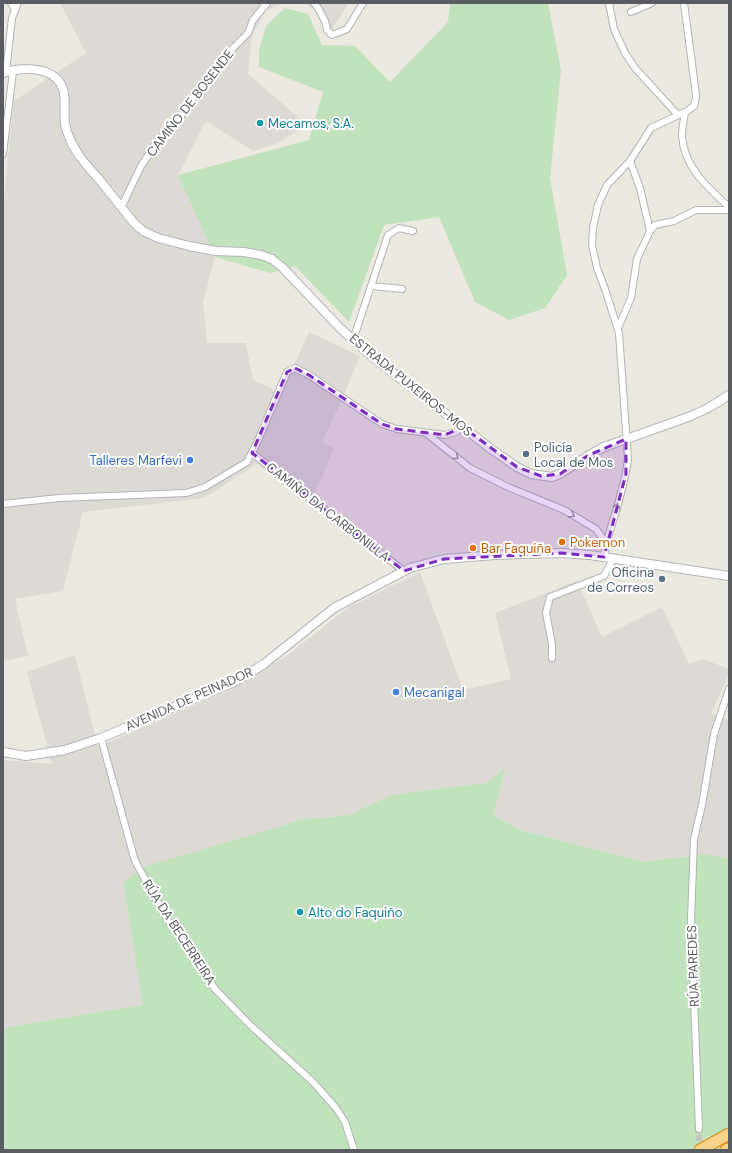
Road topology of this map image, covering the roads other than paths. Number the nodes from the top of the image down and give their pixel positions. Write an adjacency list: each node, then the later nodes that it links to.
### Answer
1 (11, 3): 9 (street)
2 (18, 3): 9 (street)
3 (267, 3): 17 (street, CAMIÑO DE BOSENDE)
4 (314, 3): 5 (street)
5 (363, 3)
6 (609, 3): 13 (street)
7 (652, 3): 10 (street)
8 (684, 3): 12 (street)
9 (15, 10): 11 (street)
10 (631, 12)
11 (7, 72): 14 (street); 17 (street, ESTRADA PUXEIROS-MOS)
12 (686, 112): 13 (street); 16 (street)
13 (678, 115): 15 (street)
14 (3, 154)
15 (630, 161): 20 (street); 23 (street)
16 (729, 207)
17 (121, 208): 24 (street, ESTRADA PUXEIROS-MOS)
18 (729, 210): 20 (street)
19 (413, 231): 21 (street)
20 (650, 231): 23 (street)
21 (372, 286): 22 (street); 24 (street)
22 (402, 289)
23 (618, 328): 28 (street)
24 (353, 340): 26 (street, ESTRADA PUXEIROS-MOS)
25 (729, 395): 28 (street, ESTRADA PUXEIROS-MOS)
26 (462, 427): 27 (street); 28 (street, ESTRADA PUXEIROS-MOS)
27 (426, 433): 29 (street); 31 (street, one-way to 31)
28 (626, 439): 31 (street, one-way to 28)
29 (252, 453): 30 (street); 34 (street, CAMIÑO DA CARBONILLA)
30 (3, 504)
31 (606, 543): 32 (street)
32 (604, 557): 33 (street, AVENIDA DE PEINADOR); 34 (street, AVENIDA DE PEINADOR)
33 (613, 559): 35 (street, AVENIDA DE PEINADOR); 36 (street)
34 (404, 571): 38 (street, AVENIDA DE PEINADOR)
35 (729, 576)
36 (552, 658)
37 (729, 689): 40 (street, RÚA PAREDES)
38 (101, 738): 39 (street, AVENIDA DE PEINADOR); 42 (street, RÚA DA BECERREIRA)
39 (3, 752)
40 (699, 1129)
41 (729, 1134): 43 (highway)
42 (354, 1150)
43 (700, 1150)

